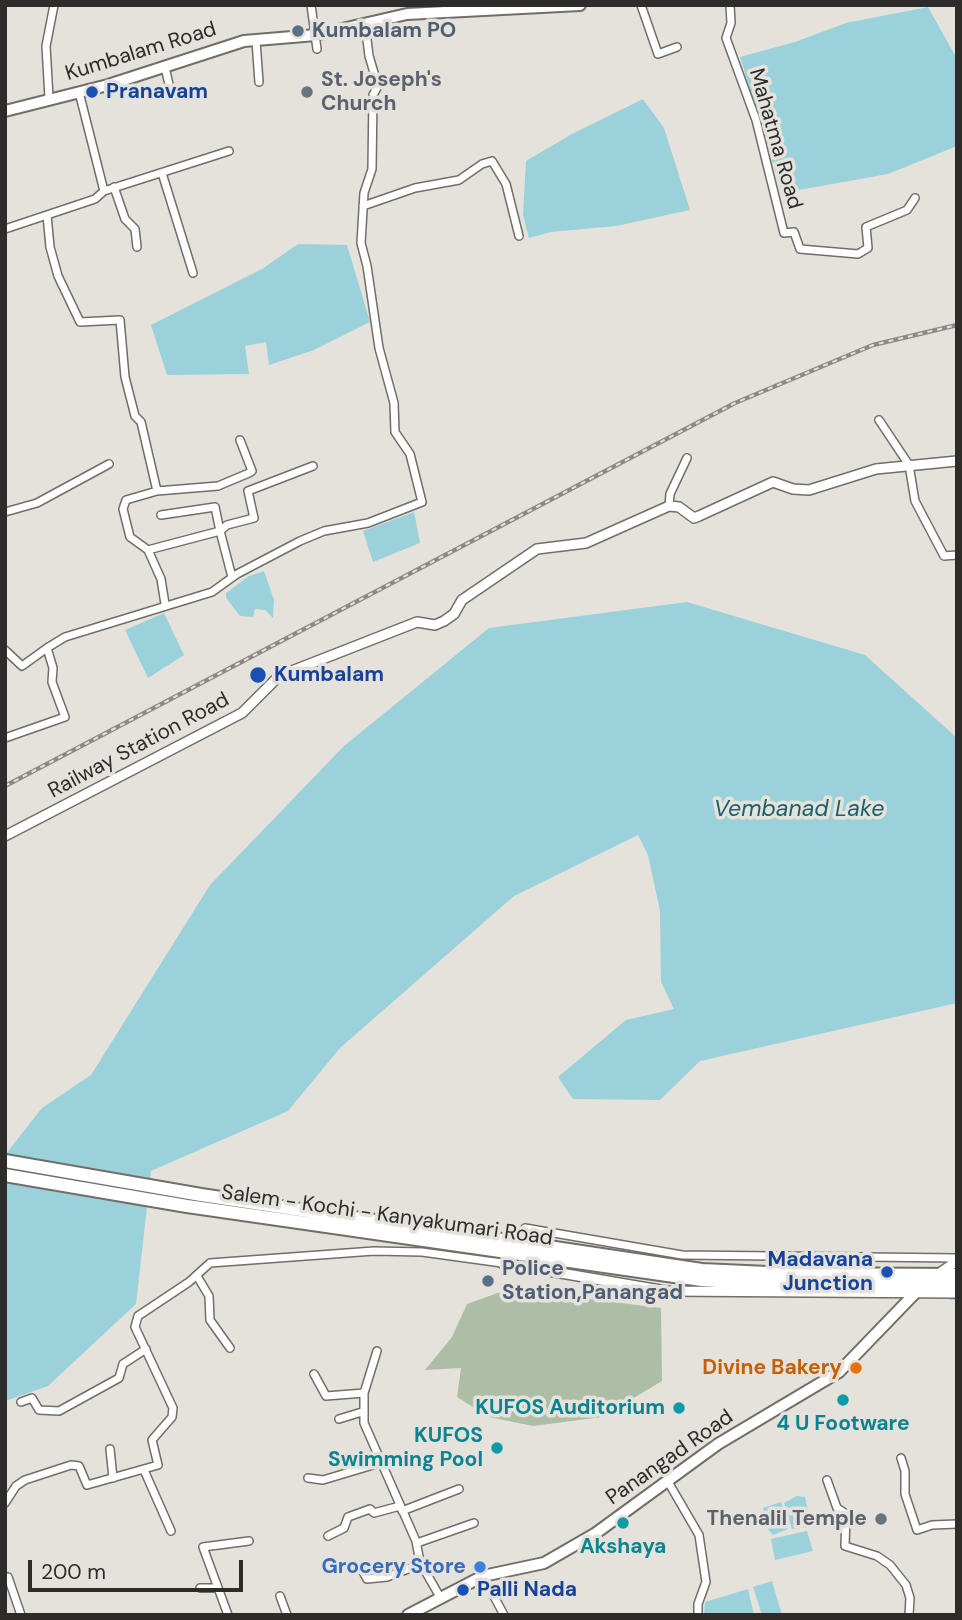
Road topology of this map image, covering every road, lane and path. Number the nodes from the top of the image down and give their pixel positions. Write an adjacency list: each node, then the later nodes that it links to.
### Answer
1 (54, 5): 15 (street)
2 (311, 5): 7 (street)
3 (580, 5): 6 (main road, Kumbalam Road)
4 (641, 5): 9 (street)
5 (730, 5): 21 (street, Mahatma Road)
6 (365, 23): 7 (main road, Kumbalam Road); 22 (street)
7 (316, 35): 8 (main road, Kumbalam Road); 10 (street)
8 (256, 41): 11 (main road, Kumbalam Road); 12 (street)
9 (677, 47)
10 (317, 50)
11 (165, 67): 13 (main road, Kumbalam Road); 14 (street)
12 (259, 82)
13 (79, 92): 15 (main road, Kumbalam Road); 20 (street)
14 (172, 93)
15 (49, 99): 16 (main road, Kumbalam Road)
16 (5, 111)
17 (229, 151): 18 (street)
18 (162, 173): 19 (street); 27 (street)
19 (114, 187): 20 (street); 26 (street)
20 (104, 191): 23 (street)
21 (915, 198)
22 (363, 206): 25 (street); 42 (street)
23 (47, 215): 24 (street); 35 (street)
24 (5, 229)
25 (519, 236)
26 (138, 247)
27 (193, 273)
28 (879, 420): 33 (street)
29 (240, 440): 35 (street)
30 (687, 458): 36 (street)
31 (957, 461): 33 (street)
32 (109, 464): 37 (street)
33 (909, 465): 36 (street); 41 (street)
34 (313, 466): 39 (street)
35 (157, 491): 40 (street)
36 (669, 506): 47 (street, Railway Station Road)
37 (5, 512)
38 (161, 515): 39 (street)
39 (220, 531): 40 (street); 42 (street)
40 (148, 550): 43 (street)
41 (957, 555)
42 (232, 578): 43 (street)
43 (165, 604): 44 (street)
44 (47, 648): 45 (street); 46 (street)
45 (5, 650)
46 (5, 738)
47 (5, 836)
48 (5, 1161): 53 (highway, Salem - Kochi - Kanyakumari Road)
49 (5, 1175): 57 (highway, Salem - Kochi - Kanyakumari Road)
50 (525, 1228): 51 (street)
51 (957, 1259): 53 (street)
52 (502, 1264): 55 (street); 57 (street)
53 (937, 1275): 54 (highway, Salem - Kochi - Kanyakumari Road); 57 (highway)
54 (957, 1275)
55 (197, 1276): 59 (street); 60 (street)
56 (957, 1285): 57 (highway, Salem - Kochi - Kanyakumari Road)
57 (918, 1289): 58 (street); 73 (main road, Panangad Road)
58 (957, 1293)
59 (230, 1348)
60 (146, 1349): 64 (street); 70 (street)
61 (377, 1351): 63 (street)
62 (314, 1374): 63 (street)
63 (364, 1393): 65 (street)
64 (21, 1402)
65 (362, 1412): 66 (street); 69 (street)
66 (339, 1419)
67 (110, 1449): 71 (street)
68 (901, 1458): 79 (street)
69 (383, 1462): 72 (street); 77 (street)
70 (144, 1470): 71 (street); 80 (street)
71 (113, 1478): 76 (street)
72 (308, 1478)
73 (667, 1480): 86 (main road, Panangad Road); 97 (street)
74 (827, 1480): 98 (street)
75 (459, 1489): 77 (street)
76 (5, 1503)
77 (401, 1509): 81 (street); 83 (street)
78 (474, 1523): 83 (street)
79 (957, 1524)
80 (171, 1531)
81 (328, 1536)
82 (249, 1541): 89 (street)
83 (416, 1543): 84 (street)
84 (421, 1564): 85 (street); 91 (street)
85 (361, 1568)
86 (483, 1576): 91 (main road, Panangad Road); 96 (street)
87 (5, 1578): 92 (street)
88 (201, 1588): 89 (street)
89 (218, 1588): 93 (street)
90 (280, 1596): 94 (street)
91 (440, 1597): 95 (main road, Panangad Road)
92 (20, 1615)
93 (228, 1615)
94 (286, 1615)
95 (408, 1615)
96 (504, 1615)
97 (698, 1615)
98 (909, 1615)

